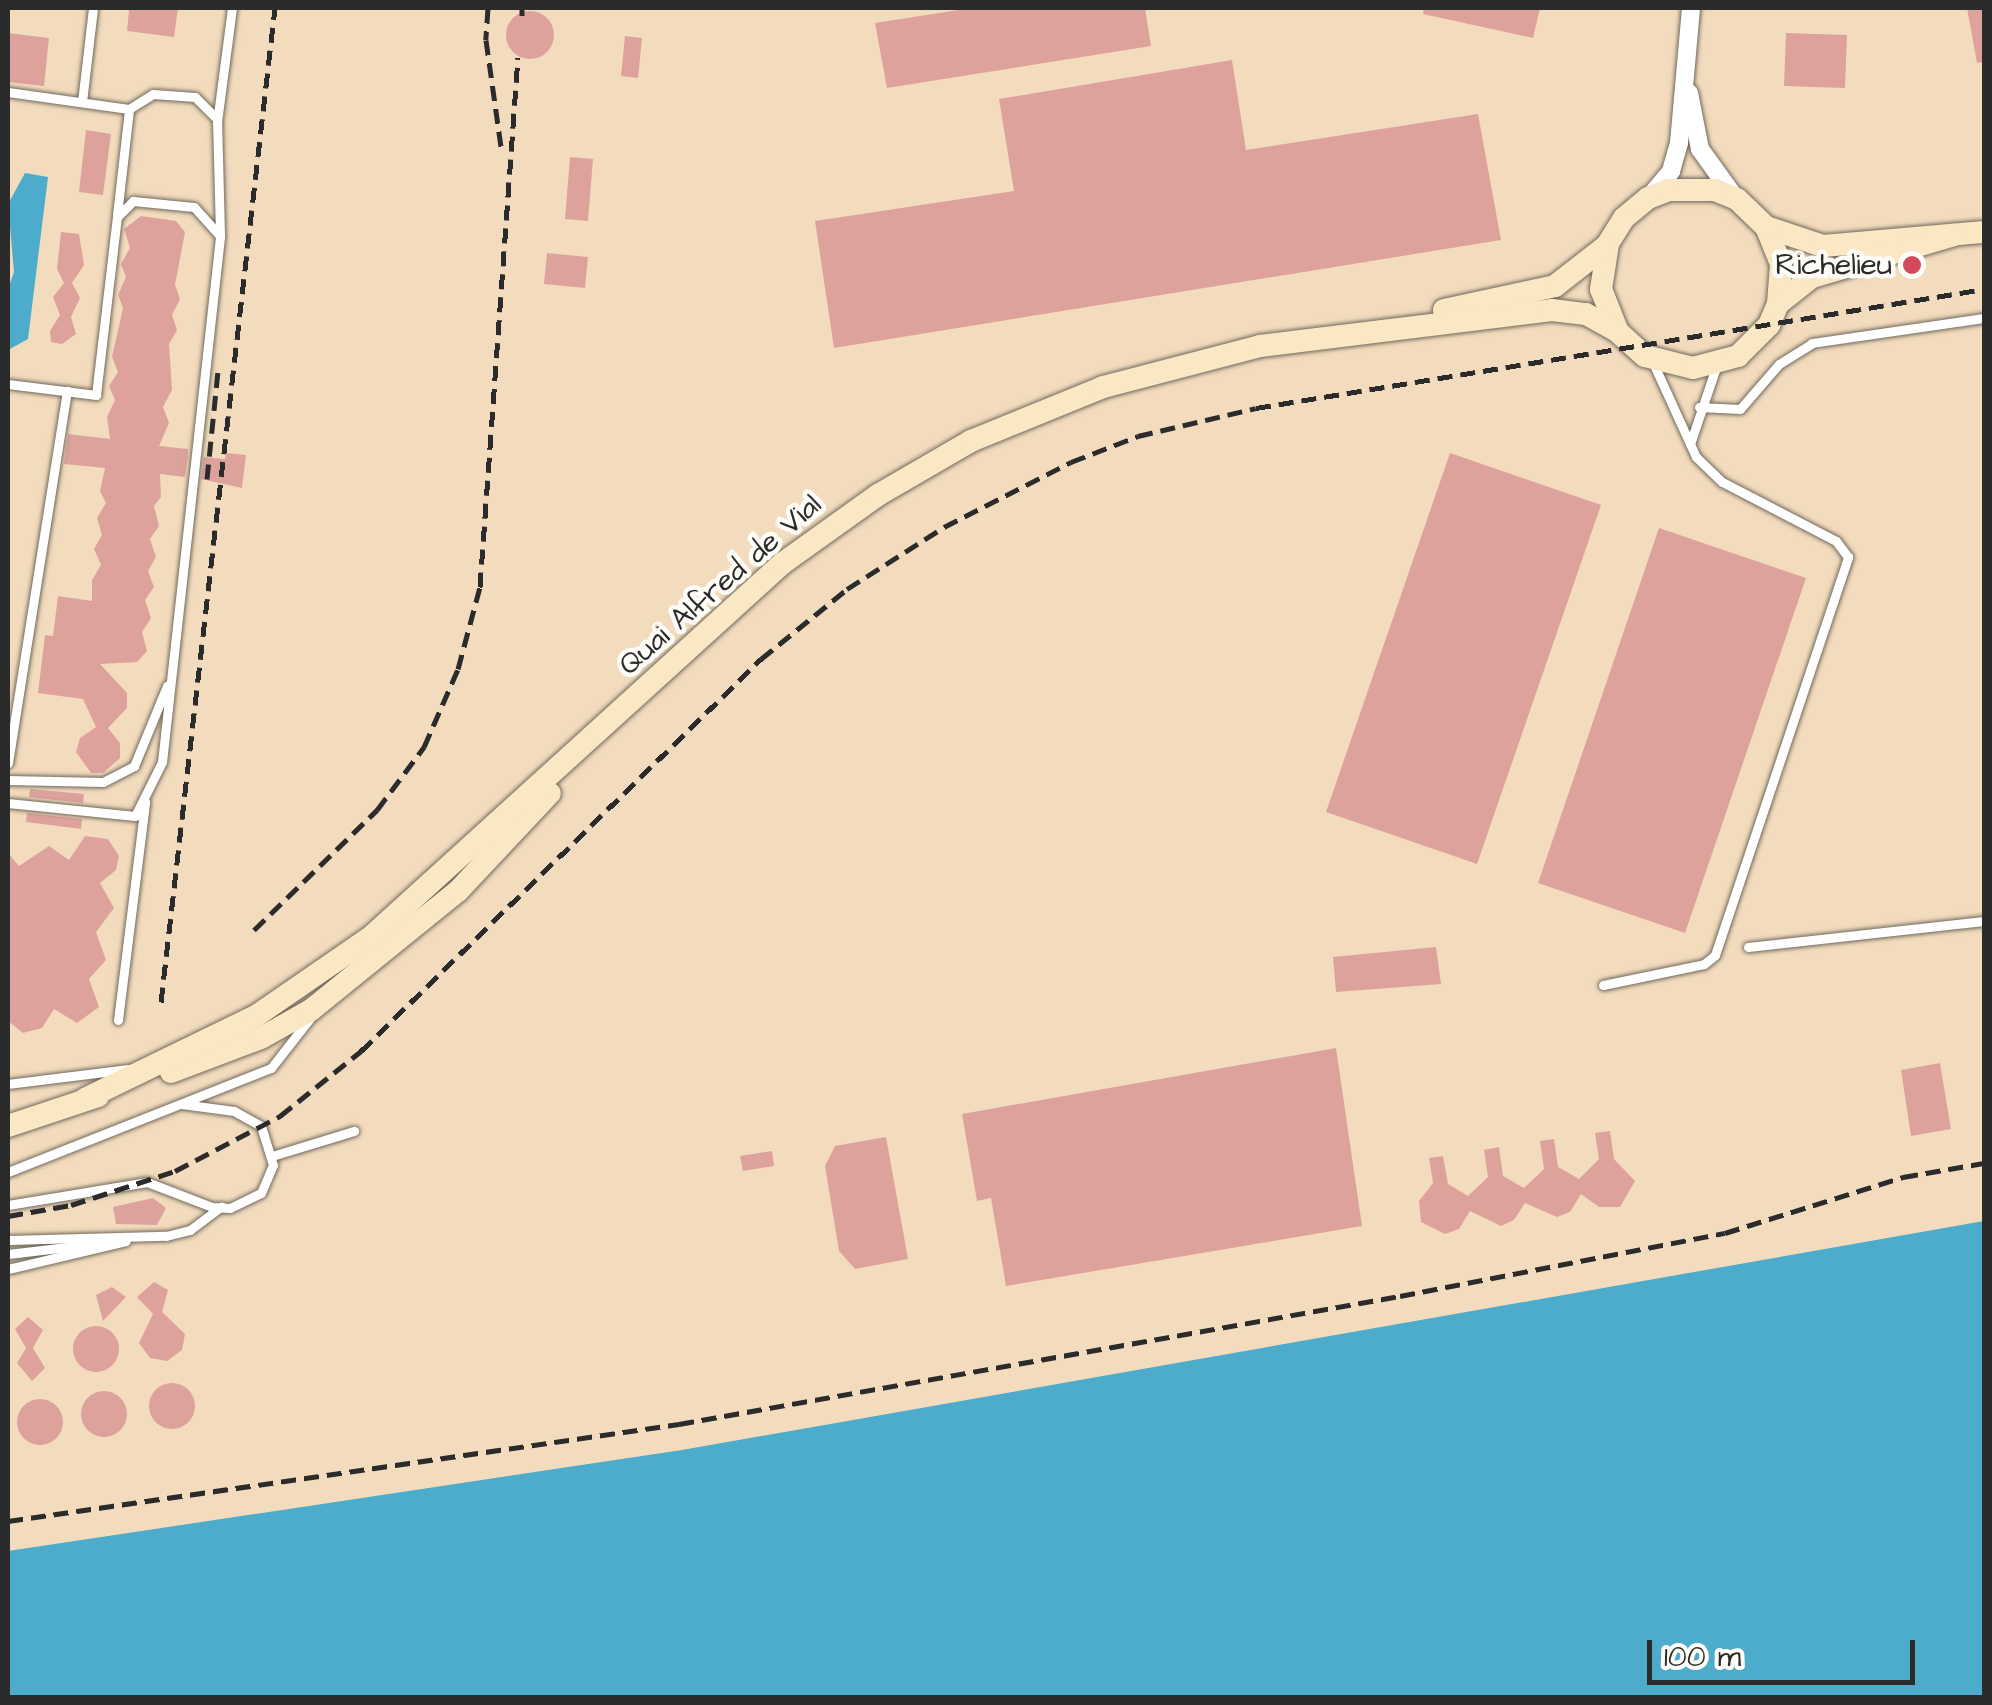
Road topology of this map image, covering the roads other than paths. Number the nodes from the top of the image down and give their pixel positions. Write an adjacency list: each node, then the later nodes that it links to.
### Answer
1 (94, 8): 6 (lane)
2 (232, 8): 8 (lane)
3 (1691, 8): 4 (street)
4 (1688, 90): 9 (street); 10 (street)
5 (8, 92): 6 (lane)
6 (82, 102): 7 (lane)
7 (129, 108): 8 (lane); 11 (lane)
8 (216, 122): 15 (lane)
9 (1648, 198): 10 (main road); 16 (main road)
10 (1736, 199): 12 (main road)
11 (117, 218): 15 (lane); 24 (lane)
12 (1766, 227): 14 (main road); 17 (main road)
13 (1984, 232): 14 (main road)
14 (1954, 236): 17 (main road)
15 (220, 237): 27 (lane)
16 (1608, 244): 19 (main road, Quai Alfred de Vial); 20 (main road)
17 (1778, 304): 22 (main road)
18 (1984, 318): 25 (lane)
19 (1388, 326): 20 (main road, Quai Alfred de Vial); 28 (main road, Quai Alfred de Vial)
20 (1618, 332): 21 (main road)
21 (1645, 356): 22 (main road); 26 (lane)
22 (1718, 364): 25 (lane)
23 (8, 384): 24 (lane)
24 (67, 391): 29 (lane)
25 (1699, 407): 26 (lane)
26 (1690, 444): 35 (lane)
27 (172, 676): 30 (lane); 31 (lane)
28 (603, 728): 36 (main road, Quai Alfred de Vial); 38 (main road, Quai Alfred de Vial)
29 (8, 763)
30 (8, 780)
31 (146, 794): 32 (lane); 37 (lane)
32 (8, 803)
33 (1984, 921): 34 (lane)
34 (1748, 947)
35 (1603, 985)
36 (318, 1004): 40 (main road, Quai Alfred de Vial); 41 (lane)
37 (118, 1020)
38 (155, 1063): 39 (lane); 40 (main road, Quai Alfred de Vial)
39 (8, 1084)
40 (85, 1100): 42 (main road, Quai Alfred de Vial)
41 (182, 1104): 44 (lane); 45 (lane)
42 (8, 1126)
43 (354, 1130): 44 (lane)
44 (272, 1156): 47 (lane)
45 (8, 1172)
46 (8, 1205): 47 (lane)
47 (220, 1208): 48 (lane)
48 (134, 1239): 49 (lane); 50 (lane); 51 (lane)
49 (8, 1240)
50 (8, 1254)
51 (8, 1269)

